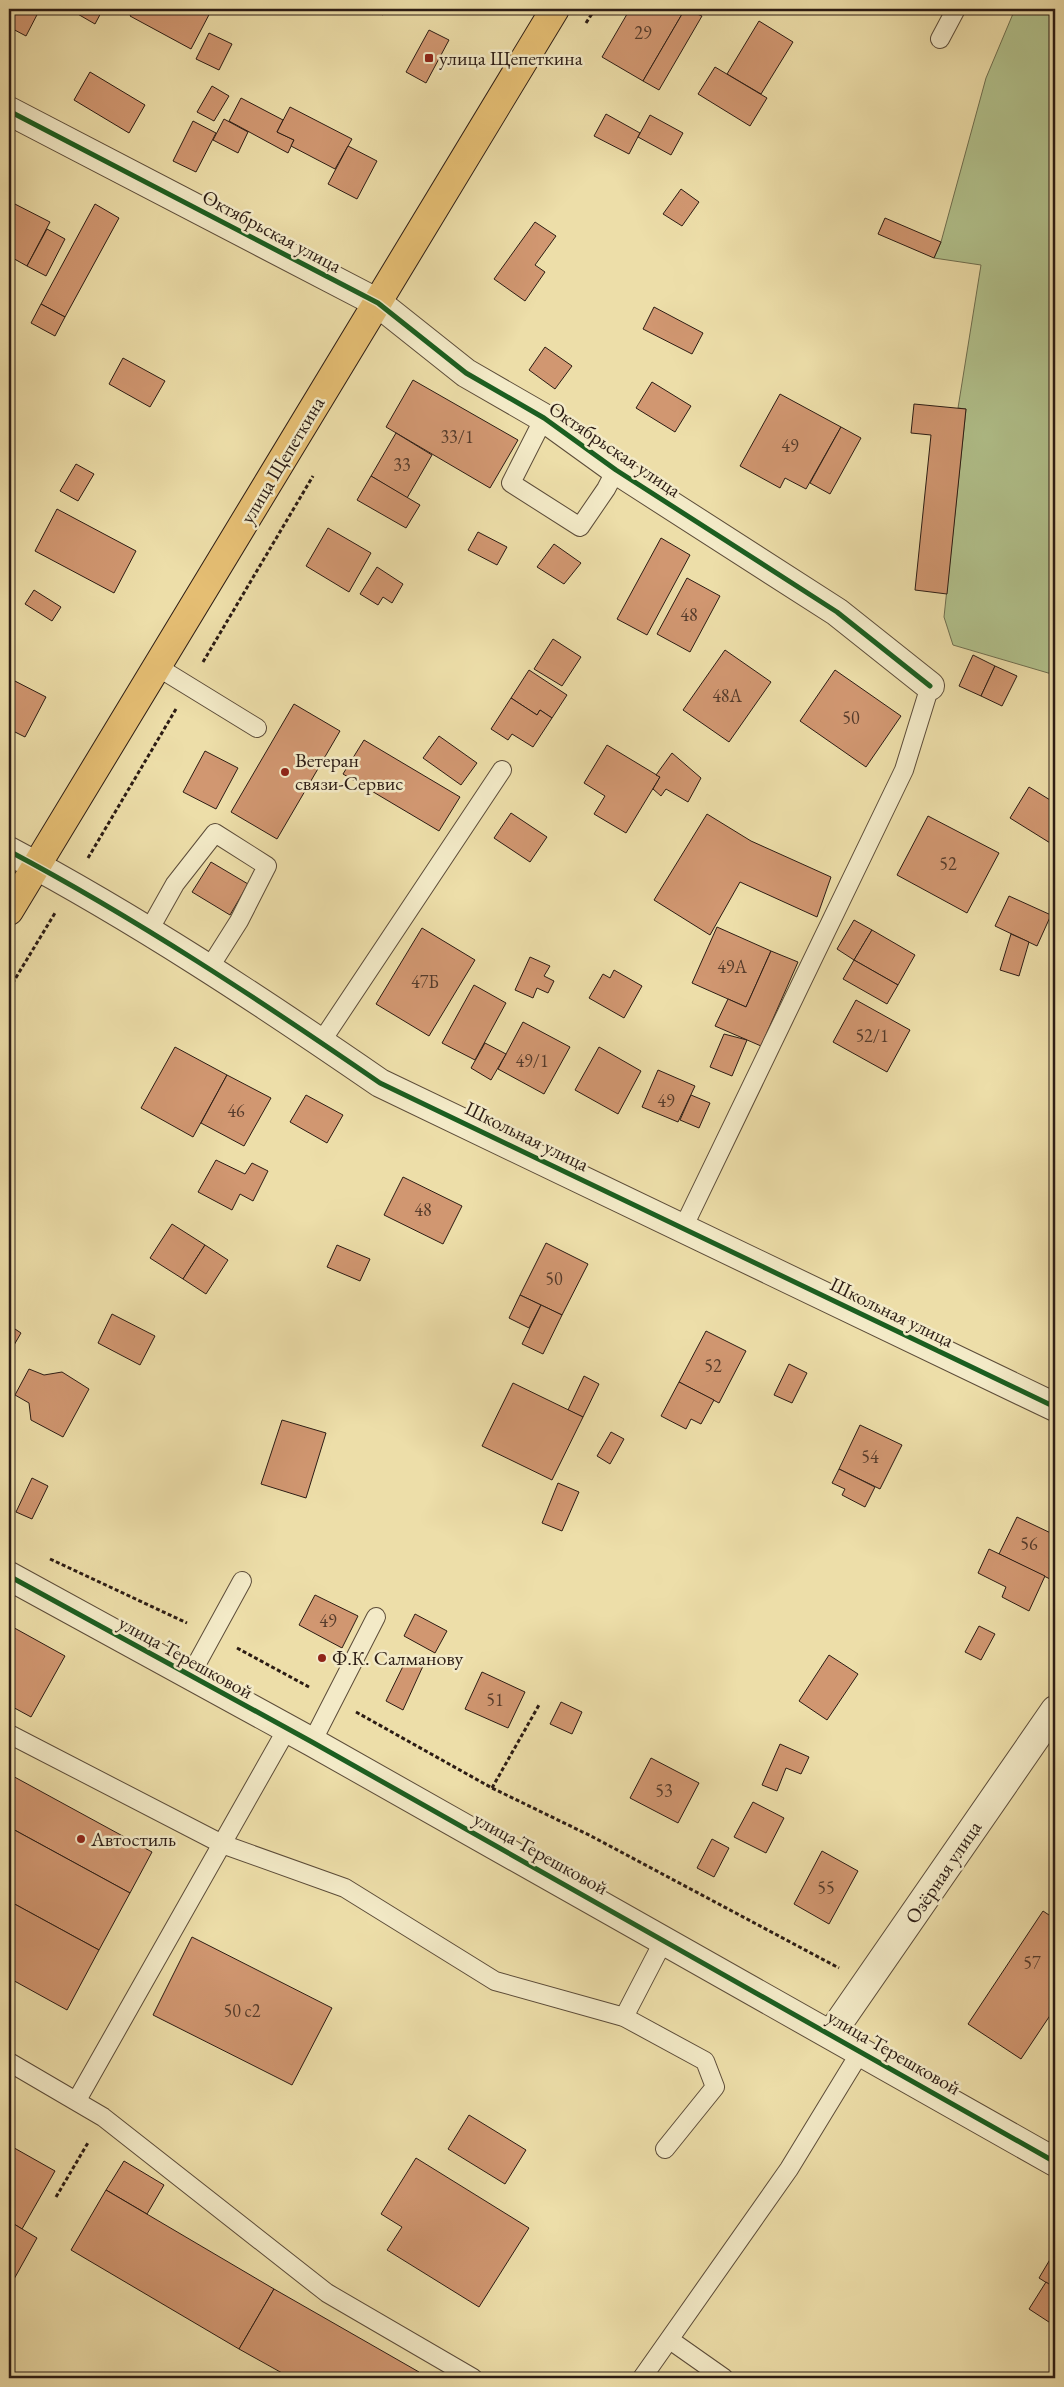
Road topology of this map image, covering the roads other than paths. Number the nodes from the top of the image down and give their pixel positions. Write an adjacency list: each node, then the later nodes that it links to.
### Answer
1 (555, 9): 5 (main road, улица Щепеткина)
2 (956, 9): 3 (lane)
3 (940, 39)
4 (9, 111): 5 (street, Октябрьская улица)
5 (378, 303): 6 (street, Октябрьская улица); 8 (main road, улица Щепеткина)
6 (544, 418): 7 (street, Октябрьская улица); 7 (lane)
7 (616, 470): 9 (street, Октябрьская улица)
8 (156, 666): 10 (lane); 13 (main road, улица Щепеткина)
9 (930, 686): 18 (lane)
10 (257, 728)
11 (502, 770): 17 (lane)
12 (9, 851): 13 (street, Школьная улица)
13 (36, 865): 14 (main road, улица Щепеткина); 15 (street, Школьная улица)
14 (9, 911)
15 (148, 932): 16 (street, Школьная улица); 16 (lane)
16 (208, 970): 17 (street, Школьная улица)
17 (320, 1042): 18 (street, Школьная улица)
18 (683, 1228): 19 (street, Школьная улица)
19 (1055, 1407)
20 (9, 1576): 23 (street, улица Терешковой)
21 (242, 1582): 23 (lane)
22 (376, 1617): 27 (lane)
23 (190, 1676): 25 (street, улица Терешковой)
24 (1055, 1710): 31 (street, Озёрная улица)
25 (287, 1729): 27 (street, улица Терешковой); 28 (lane)
26 (9, 1734): 28 (lane)
27 (312, 1742): 29 (street, улица Терешковой)
28 (222, 1844): 30 (lane); 34 (lane)
29 (664, 1940): 30 (lane); 31 (street, улица Терешковой)
30 (624, 2017): 35 (lane)
31 (831, 2034): 32 (street, улица Терешковой)
32 (860, 2051): 36 (street, улица Терешковой); 37 (lane)
33 (9, 2062): 34 (lane)
34 (77, 2100): 38 (lane)
35 (665, 2149)
36 (1055, 2162)
37 (670, 2340): 39 (lane); 40 (lane)
38 (473, 2378)
39 (642, 2378)
40 (724, 2378)

